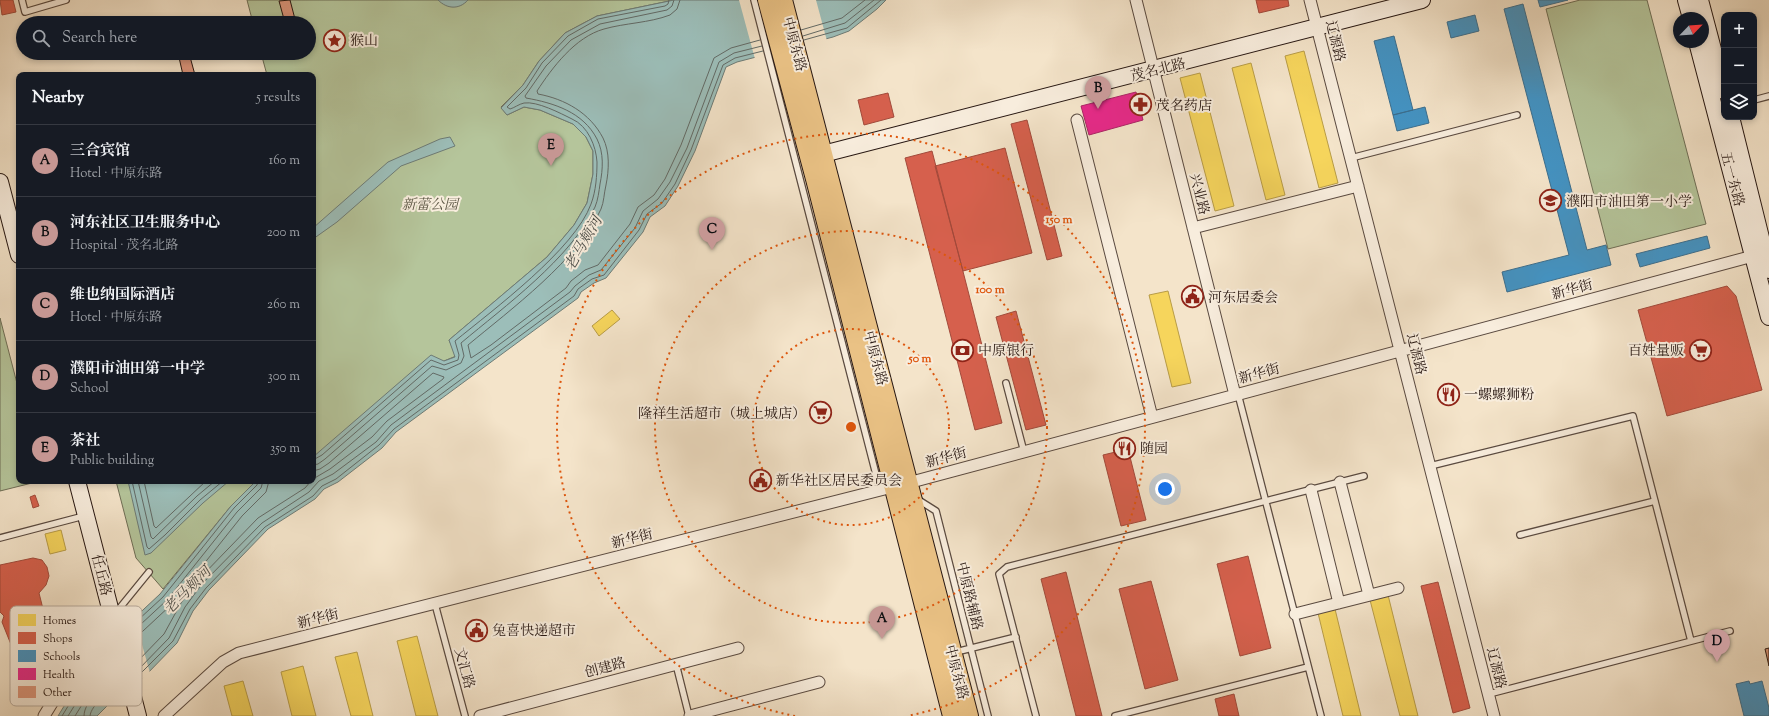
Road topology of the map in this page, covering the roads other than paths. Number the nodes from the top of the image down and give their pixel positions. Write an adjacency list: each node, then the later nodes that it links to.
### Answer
1 (22, 0): 2 (lane)
2 (66, 0)
3 (754, 0): 14 (lane)
4 (767, 0): 14 (main road, 中原东路)
5 (784, 0): 14 (main road, 中原东路)
6 (1136, 0): 15 (street, 兴业路)
7 (1310, 0): 12 (street, 辽源路)
8 (1422, 0): 12 (street, 茂名北路)
9 (1686, 0): 11 (street)
10 (1700, 0): 16 (street)
11 (1689, 12)
12 (1317, 27): 15 (street, 茂名北路); 24 (street, 辽源路)
13 (1699, 48): 19 (street, 五一东路)
14 (783, 56): 23 (main road, 中原东路); 41 (main road, 中原东路)
15 (1153, 70): 23 (street, 茂名北路); 27 (street, 兴业路)
16 (1722, 84)
17 (1769, 96): 18 (lane)
18 (1757, 99)
19 (1721, 109)
20 (1517, 115): 24 (lane)
21 (1077, 120): 35 (street)
22 (1724, 120): 29 (street, 五一东路)
23 (823, 154): 41 (main road, 中原东路)
24 (1350, 158): 26 (street, 辽源路)
25 (0, 182): 28 (street)
26 (1358, 186): 27 (street); 32 (street, 辽源路)
27 (1193, 228): 34 (street, 兴业路)
28 (16, 243)
29 (1760, 252): 30 (street, 五一东路); 31 (street, 五一东路); 32 (street, 新华街)
30 (1769, 270)
31 (1769, 317)
32 (1400, 351): 34 (street, 新华街); 37 (street, 辽源路)
33 (1006, 383): 36 (lane)
34 (1237, 395): 35 (street, 新华街); 44 (lane)
35 (1152, 417): 36 (street, 新华街)
36 (1024, 452): 41 (street, 新华街)
37 (1430, 466): 43 (lane); 65 (street, 辽源路)
38 (1364, 476): 39 (lane)
39 (1340, 482): 42 (lane); 50 (street)
40 (78, 484): 45 (street, 任丘路)
41 (898, 488): 52 (street, 新华街); 60 (lane, 中原路辅路); 61 (main road, 中原东路); 74 (main road, 中原东路)
42 (1311, 490): 44 (lane); 51 (street)
43 (1655, 501): 46 (lane); 58 (lane)
44 (1266, 502): 55 (lane); 57 (lane)
45 (86, 515): 47 (lane); 53 (street, 任丘路)
46 (1520, 535)
47 (0, 538)
48 (149, 572): 54 (lane)
49 (1398, 588): 50 (street)
50 (1370, 595): 51 (street)
51 (1339, 603): 55 (street)
52 (435, 604): 70 (street, 新华街); 71 (lane, 文汇路)
53 (109, 606)
54 (124, 606)
55 (1295, 614): 63 (lane)
56 (1730, 631): 58 (lane)
57 (1016, 637): 60 (lane); 77 (lane)
58 (1691, 641): 65 (lane)
59 (738, 648): 62 (street, 创建路)
60 (971, 648): 61 (lane); 76 (lane, 中原路辅路)
61 (952, 653): 75 (main road, 中原东路)
62 (676, 664): 72 (street, 创建路); 73 (lane)
63 (1308, 667): 78 (lane); 79 (lane)
64 (819, 682): 73 (street)
65 (1489, 694): 80 (street, 辽源路)
66 (50, 706): 68 (street)
67 (136, 706): 69 (street, 任丘路)
68 (44, 716)
69 (138, 716)
70 (164, 716)
71 (465, 716)
72 (480, 716)
73 (690, 716)
74 (952, 716)
75 (969, 716)
76 (988, 716)
77 (1036, 716)
78 (1115, 716)
79 (1321, 716)
80 (1494, 716)

